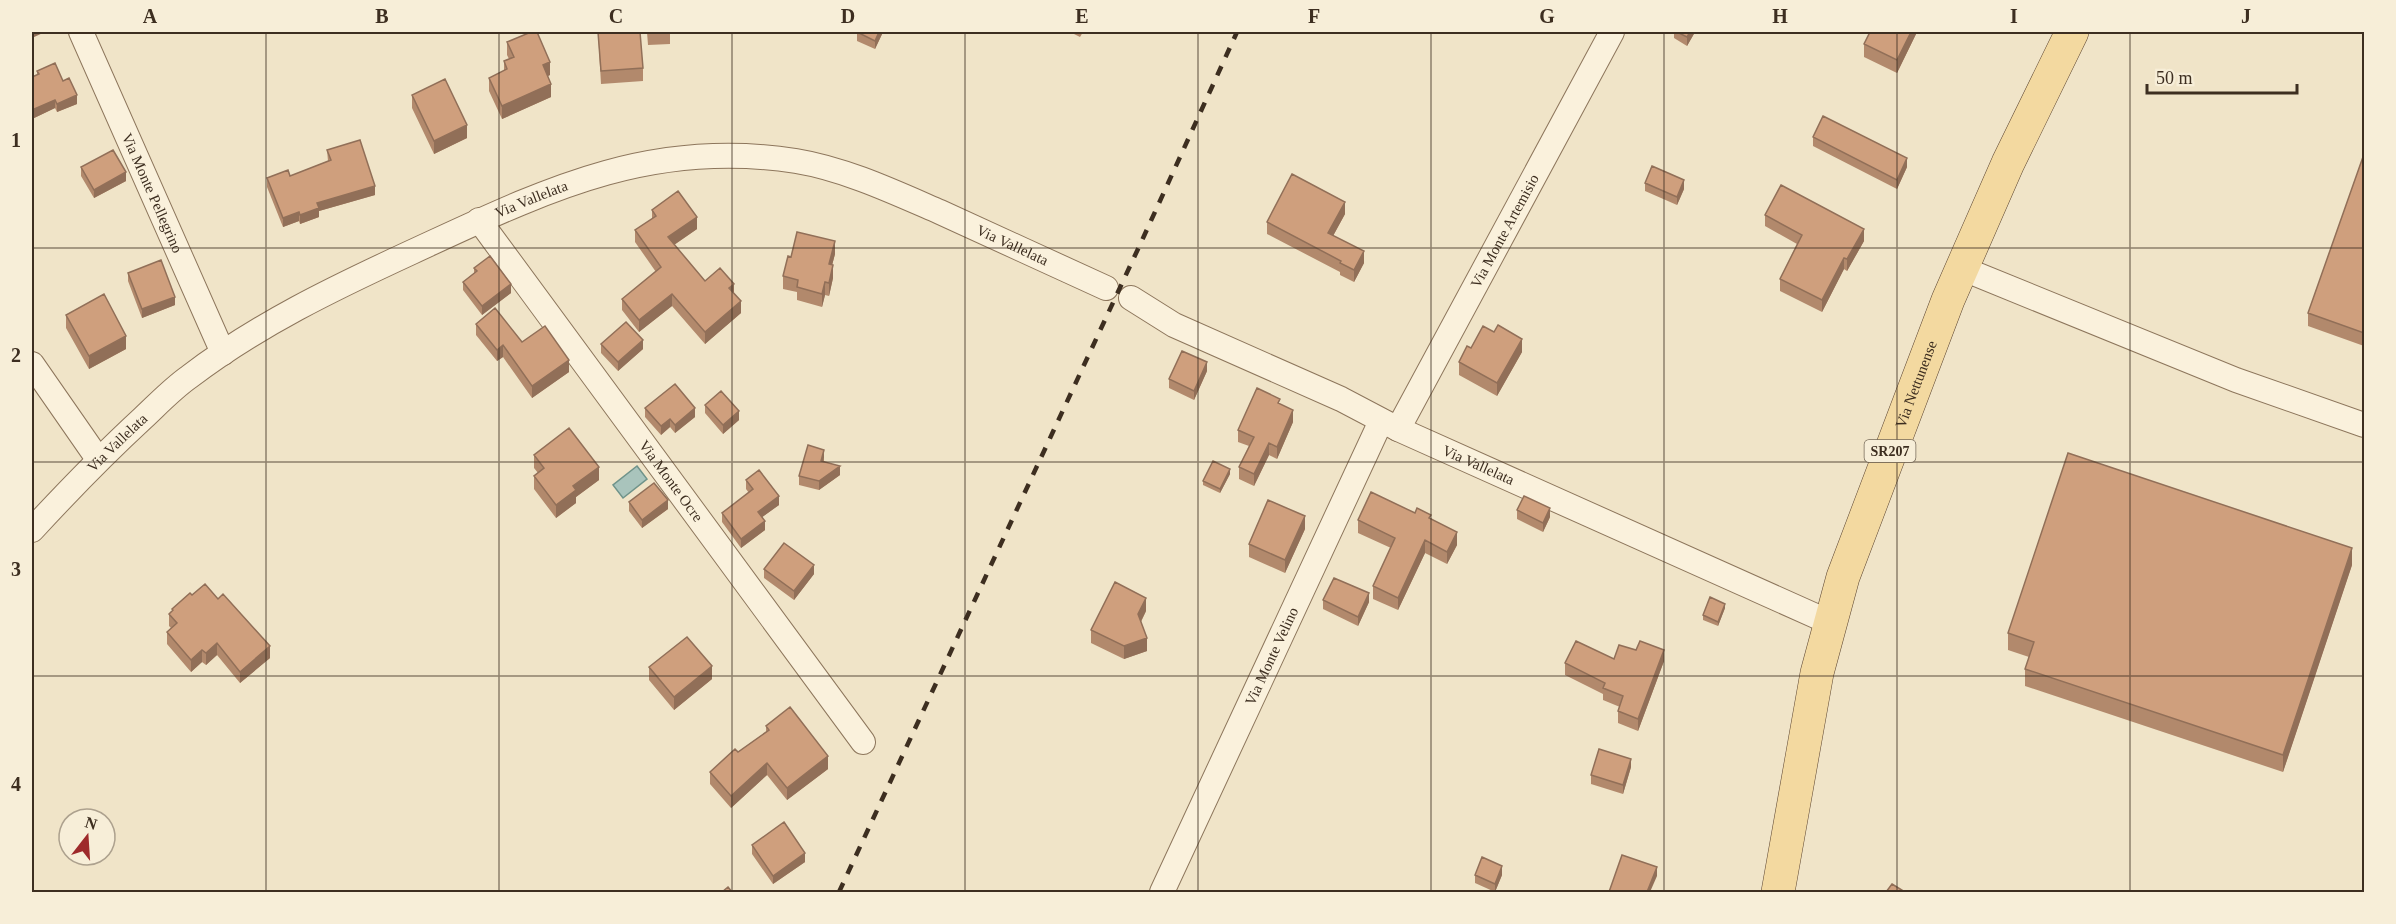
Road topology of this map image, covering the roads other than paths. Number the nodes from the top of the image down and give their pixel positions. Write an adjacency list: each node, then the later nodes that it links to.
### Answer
1 (81, 32): 8 (street, Via Monte Pellegrino)
2 (1612, 32): 10 (street, Via Monte Artemisio)
3 (2072, 32): 5 (main road, Via Nettunense / SR207)
4 (479, 220): 6 (street, Via Vallelata); 8 (street, Via Vallelata); 15 (street, Via Monte Ocre)
5 (1961, 268): 11 (street); 14 (main road, Via Nettunense / SR207)
6 (1106, 288)
7 (1131, 298): 10 (street, Via Vallelata)
8 (223, 353): 12 (street, Via Vallelata)
9 (32, 364): 12 (street)
10 (1389, 425): 14 (street, Via Vallelata); 16 (street, Via Monte Velino)
11 (2364, 425)
12 (98, 459): 13 (street, Via Vallelata)
13 (32, 530)
14 (1829, 622): 17 (main road, Via Nettunense / SR207)
15 (863, 742)
16 (1162, 892)
17 (1778, 892)

